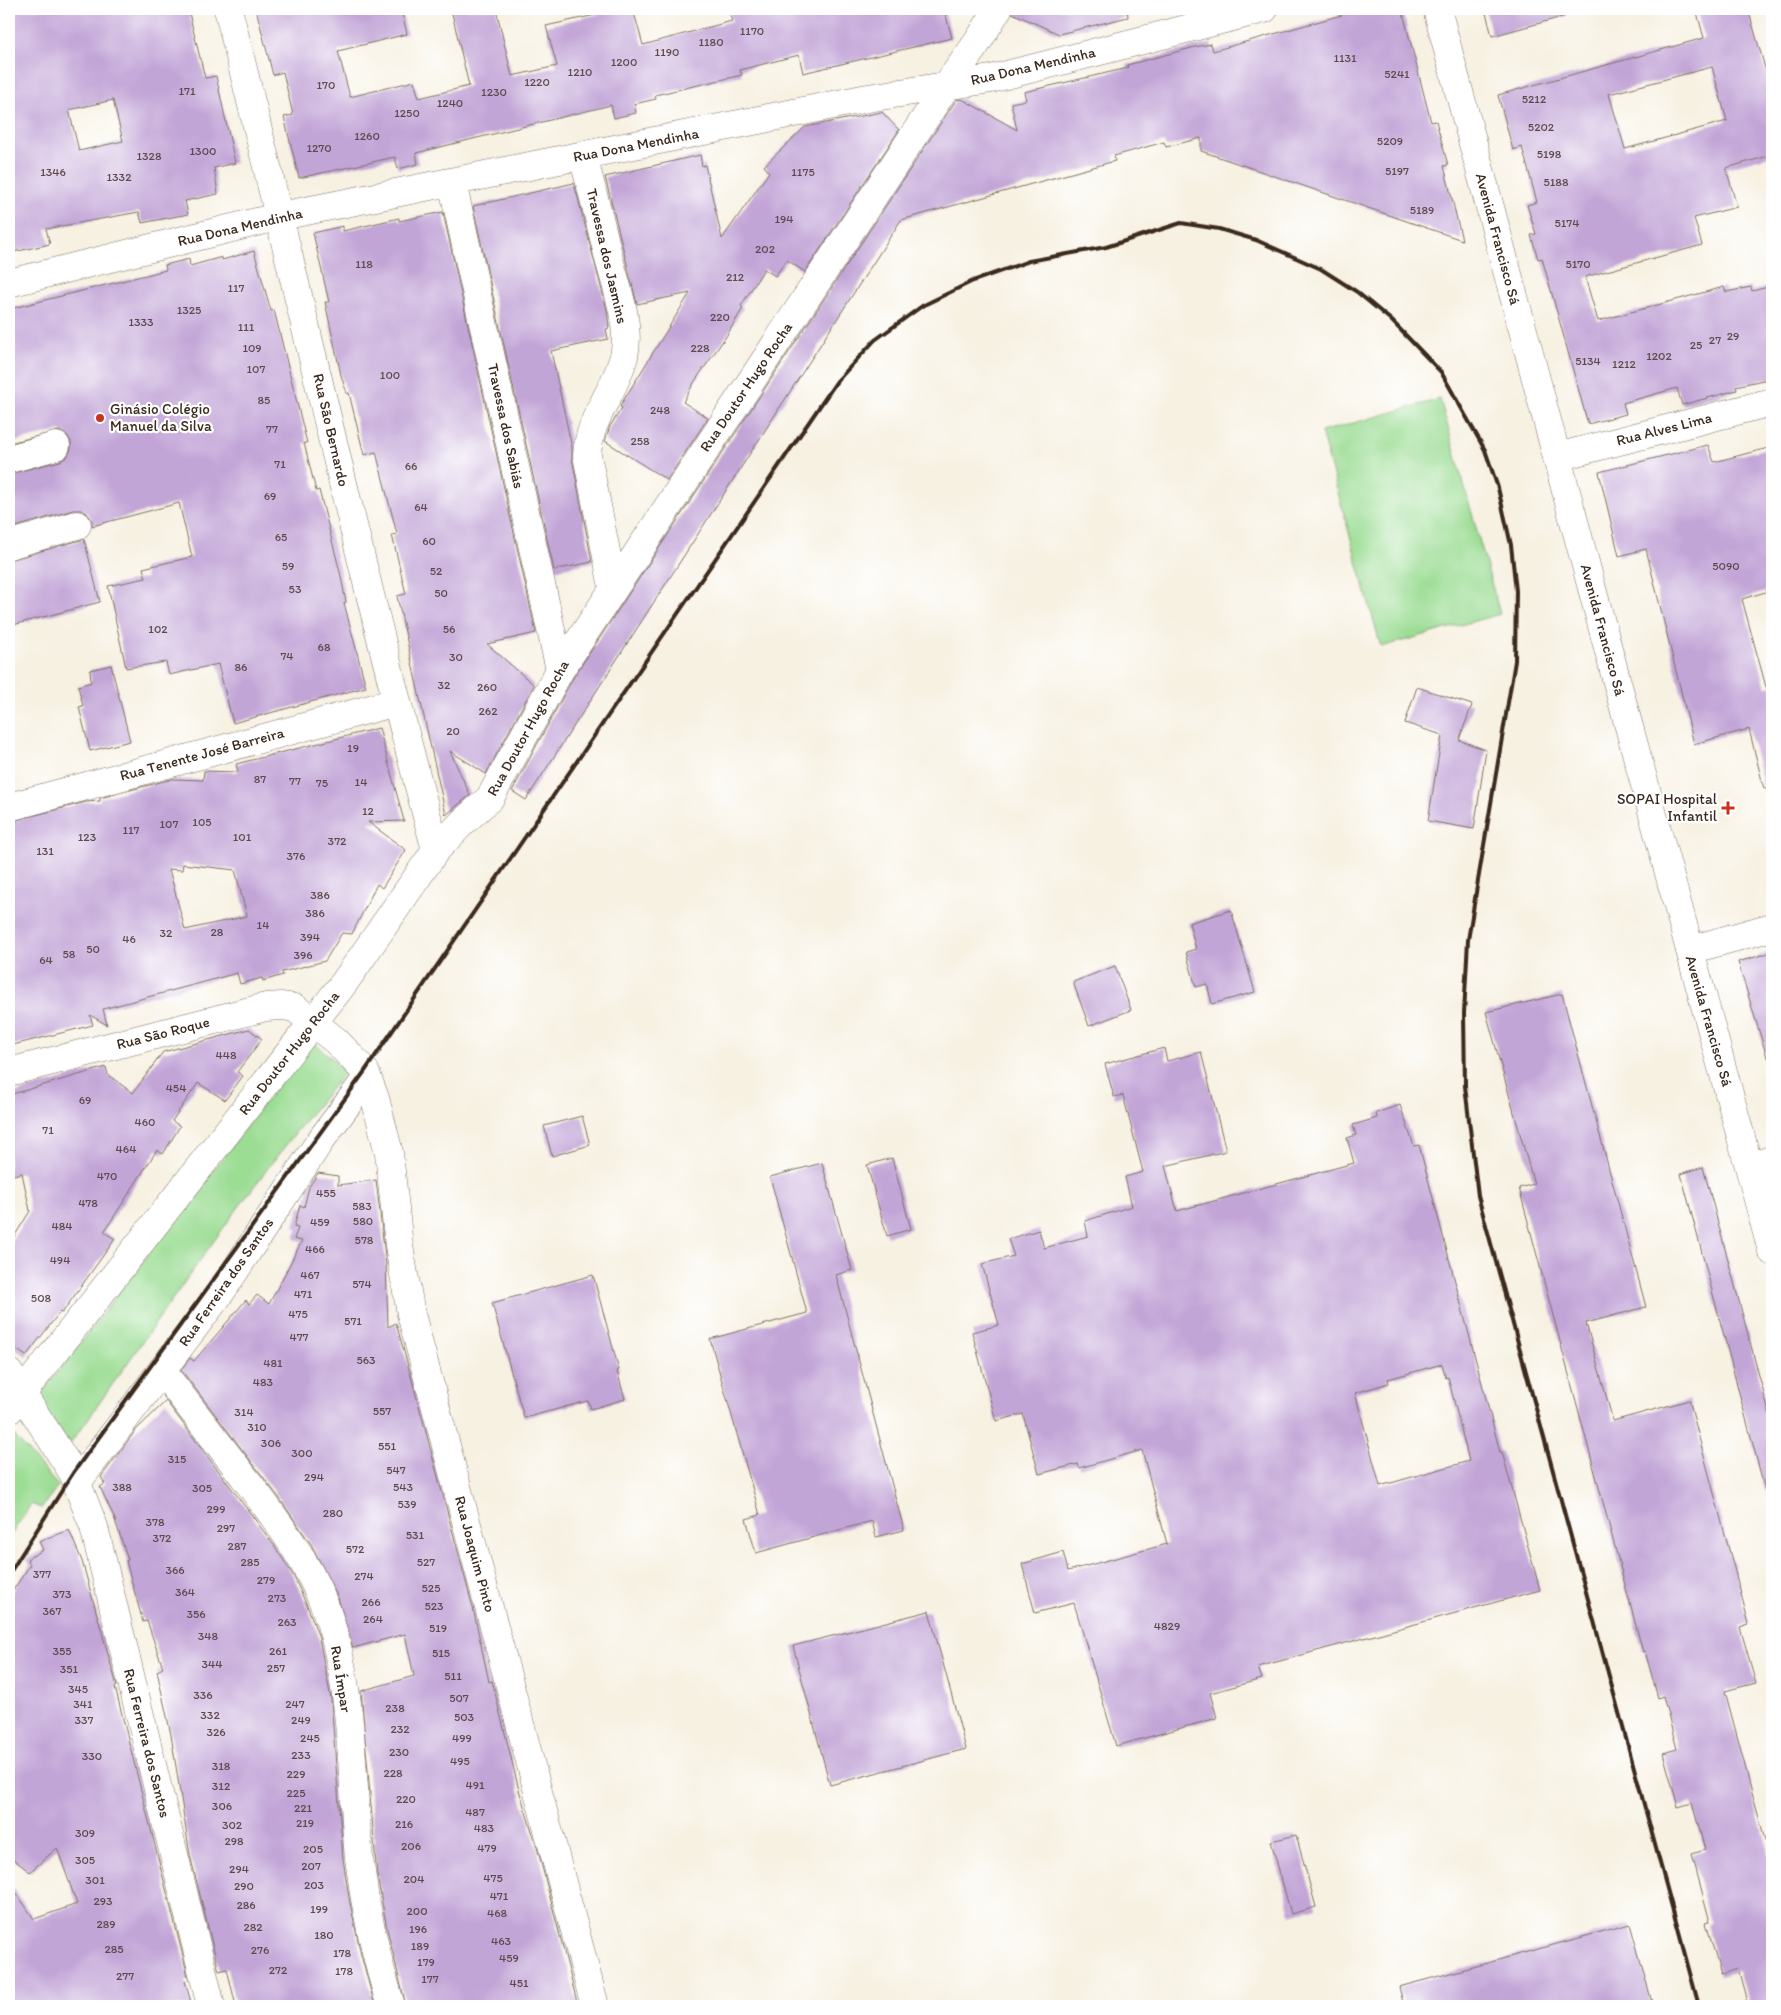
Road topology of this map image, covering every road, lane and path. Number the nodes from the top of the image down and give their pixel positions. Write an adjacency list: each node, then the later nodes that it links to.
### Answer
1 (228, 9): 8 (street, Rua São Bernardo)
2 (998, 9): 5 (street, Rua Doutor Hugo Rocha)
3 (1264, 9): 5 (street, Rua Dona Mendinha)
4 (1437, 9): 12 (street, Avenida Francisco Sá)
5 (947, 85): 6 (street, Rua Dona Mendinha); 16 (street, Rua Doutor Hugo Rocha)
6 (583, 156): 7 (street, Rua Dona Mendinha); 16 (street, Travessa dos Jasmins)
7 (452, 182): 8 (street, Rua Dona Mendinha); 17 (street, Travessa dos Sabiás)
8 (281, 216): 9 (street, Rua Dona Mendinha); 18 (street, Rua São Bernardo)
9 (9, 283)
10 (1772, 402): 12 (street, Rua Alves Lima)
11 (56, 446): 13 (street)
12 (1557, 457): 22 (street, Avenida Francisco Sá)
13 (9, 459)
14 (76, 525): 15 (street)
15 (9, 545)
16 (613, 587): 17 (street, Rua Doutor Hugo Rocha)
17 (560, 670): 20 (street, Rua Doutor Hugo Rocha)
18 (396, 702): 19 (street, Rua Tenente José Barreira); 20 (street, Rua São Bernardo)
19 (9, 806)
20 (436, 850): 23 (street, Rua Doutor Hugo Rocha)
21 (1772, 927): 22 (street)
22 (1690, 950): 26 (street, Avenida Francisco Sá)
23 (313, 1023): 24 (street, Rua São Roque); 25 (street); 29 (street, Rua Doutor Hugo Rocha)
24 (9, 1072)
25 (371, 1088): 28 (street, Rua Ferreira dos Santos); 33 (street, Rua Joaquim Pinto)
26 (1761, 1164): 27 (street, Avenida Francisco Sá)
27 (1772, 1250)
28 (162, 1371): 30 (street, Rua Ferreira dos Santos); 32 (street, Rua Ímpar)
29 (13, 1391): 30 (street, Rua Ferreira dos Santos)
30 (78, 1482): 31 (street, Rua Ferreira dos Santos)
31 (211, 2006)
32 (391, 2006)
33 (595, 2006)

